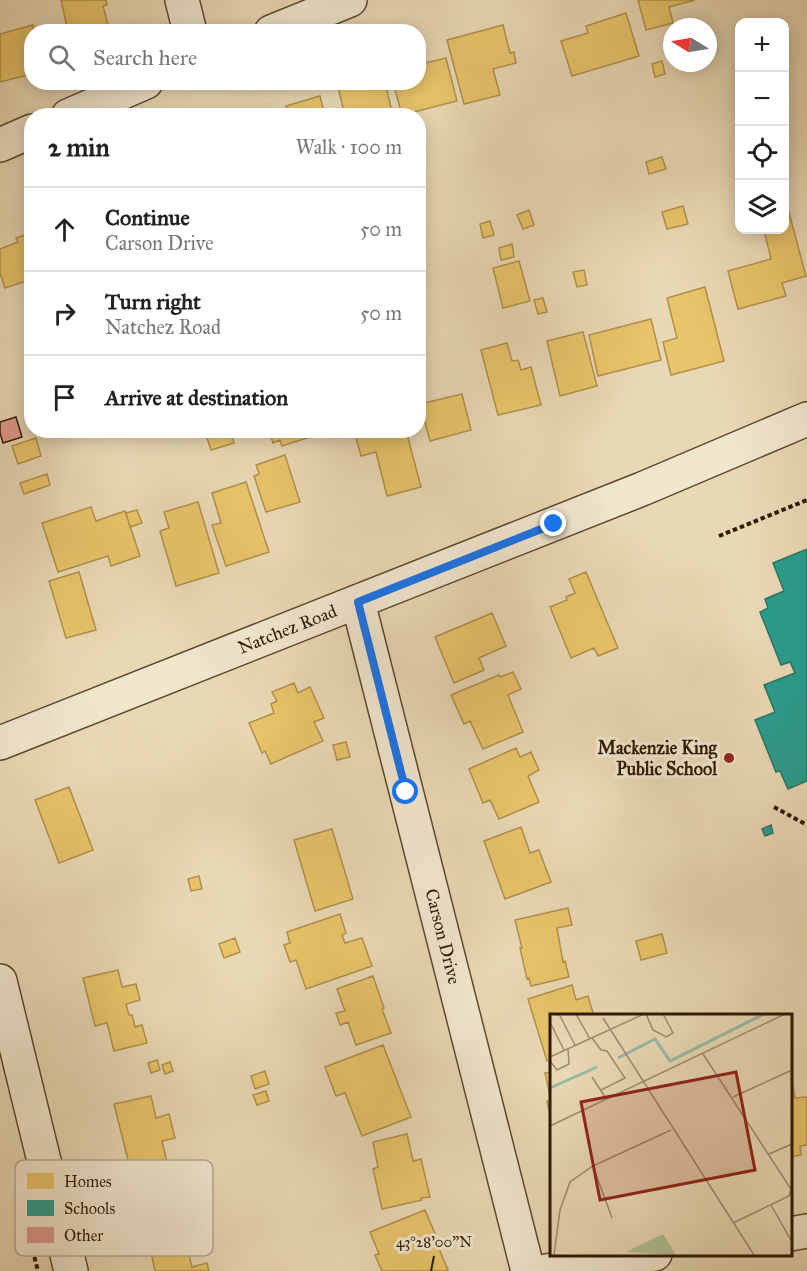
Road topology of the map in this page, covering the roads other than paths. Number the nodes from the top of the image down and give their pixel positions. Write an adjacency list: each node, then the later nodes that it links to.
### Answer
1 (182, 0): 3 (street)
2 (350, 0): 4 (street)
3 (188, 24)
4 (291, 24)
5 (128, 90): 6 (street)
6 (86, 108)
7 (24, 134): 8 (street)
8 (0, 145)
9 (807, 419): 10 (street, Natchez Road)
10 (358, 602): 11 (street, Natchez Road); 20 (street, Carson Drive)
11 (0, 743)
12 (0, 981): 13 (street)
13 (10, 1067): 14 (street)
14 (38, 1160)
15 (807, 1231): 16 (street)
16 (792, 1234)
17 (67, 1256): 19 (street)
18 (642, 1256): 21 (street)
19 (71, 1271)
20 (528, 1271)
21 (546, 1271)

